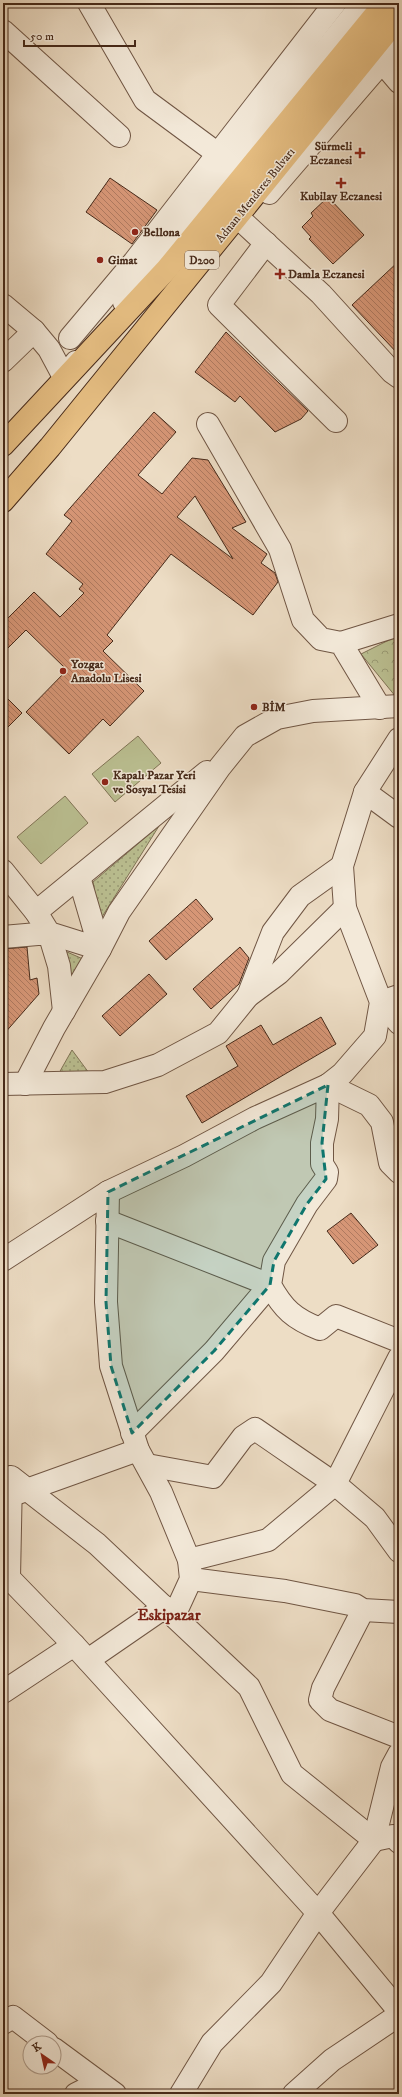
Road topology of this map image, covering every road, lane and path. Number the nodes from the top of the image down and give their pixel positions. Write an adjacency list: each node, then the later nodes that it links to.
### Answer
1 (89, 3): 11 (street)
2 (335, 3): 11 (street)
3 (363, 3): 18 (street)
4 (385, 3): 18 (highway, Adnan Menderes Bulvarı / D200)
5 (399, 17): 25 (highway, Adnan Menderes Bulvarı / D200)
6 (3, 31): 10 (street)
7 (399, 42): 8 (street)
8 (382, 62): 9 (street); 12 (street)
9 (399, 82)
10 (119, 136)
11 (218, 154): 17 (street)
12 (244, 223): 13 (street); 25 (street)
13 (266, 243): 21 (street); 22 (street)
14 (3, 302): 17 (street)
15 (3, 305): 16 (street)
16 (34, 331): 19 (street); 20 (street)
17 (70, 338): 18 (street)
18 (96, 341): 20 (highway, Adnan Menderes Bulvarı / D200)
19 (3, 361)
20 (64, 377): 24 (highway, Adnan Menderes Bulvarı / D200)
21 (399, 377)
22 (336, 421)
23 (208, 424): 28 (street)
24 (3, 446)
25 (50, 447): 26 (highway, Adnan Menderes Bulvarı / D200)
26 (3, 501)
27 (399, 625): 28 (street)
28 (341, 643): 29 (street)
29 (389, 707): 31 (street)
30 (399, 739): 32 (street)
31 (230, 754): 36 (street); 41 (street)
32 (365, 792): 33 (street); 34 (street)
33 (399, 817)
34 (342, 866): 37 (street); 42 (street)
35 (3, 871): 38 (street)
36 (78, 877): 38 (street); 41 (street)
37 (345, 908): 42 (street); 43 (street)
38 (36, 912): 39 (street)
39 (49, 933): 40 (street); 41 (street); 44 (street)
40 (3, 937)
41 (100, 949): 44 (street)
42 (248, 996): 47 (street)
43 (390, 999): 45 (street); 48 (street)
44 (64, 1011): 47 (street)
45 (399, 1023)
46 (3, 1084): 47 (street)
47 (25, 1084)
48 (328, 1085): 49 (street); 50 (street); 53 (street)
49 (399, 1172)
50 (108, 1192): 51 (street); 52 (street)
51 (107, 1221): 53 (street); 56 (street)
52 (3, 1260)
53 (270, 1285): 54 (street); 56 (street)
54 (399, 1341)
55 (399, 1358): 58 (street)
56 (139, 1449): 57 (street); 58 (street); 60 (street)
57 (13, 1483): 62 (street); 64 (street)
58 (335, 1484): 59 (street); 60 (street)
59 (399, 1551)
60 (190, 1570): 61 (street); 62 (street)
61 (363, 1610): 63 (street); 66 (street)
62 (170, 1611): 64 (street); 68 (street)
63 (399, 1612)
64 (81, 1652): 65 (street); 70 (street)
65 (3, 1692)
66 (399, 1737)
67 (399, 1754): 68 (street)
68 (374, 1840): 69 (street); 70 (street)
69 (399, 1842)
70 (318, 1913): 71 (street); 78 (street)
71 (399, 2011)
72 (399, 2015): 79 (street)
73 (3, 2023): 74 (street)
74 (37, 2035)
75 (62, 2055): 76 (street)
76 (106, 2088): 77 (street)
77 (76, 2094)
78 (181, 2094)
79 (294, 2094)

